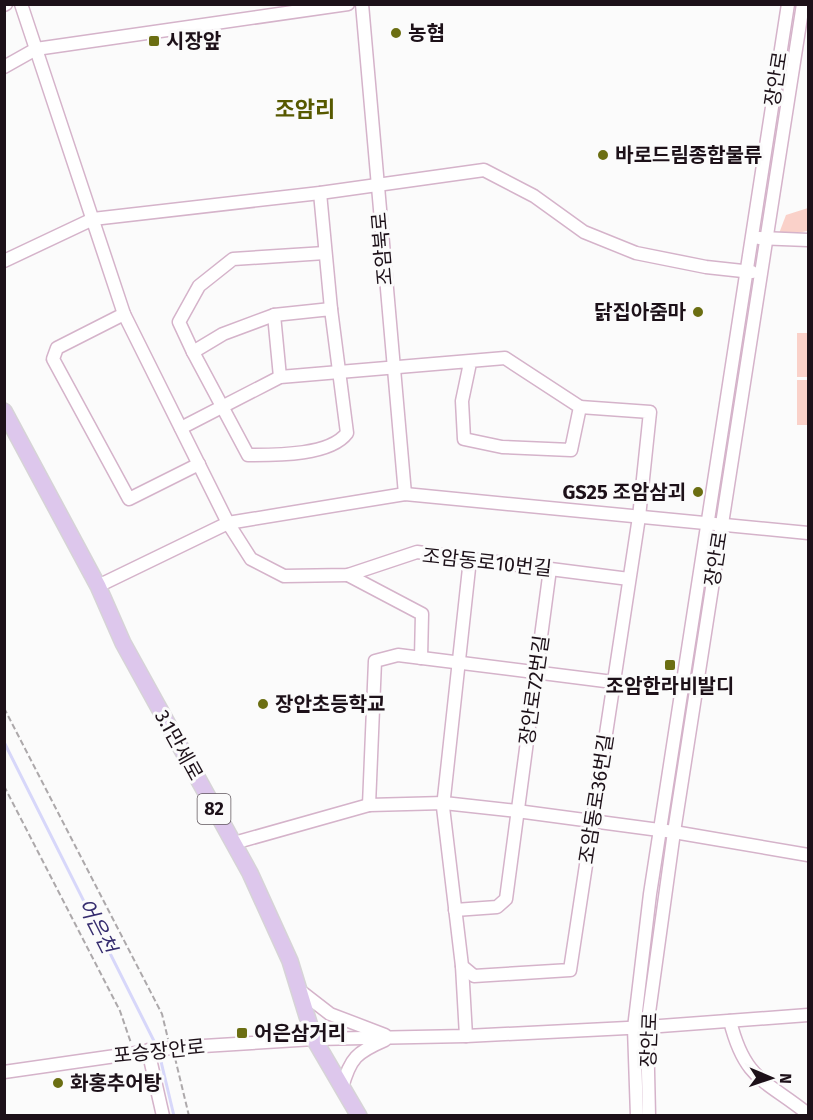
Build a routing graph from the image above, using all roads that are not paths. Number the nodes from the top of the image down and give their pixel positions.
1 (21, 4) edge
2 (348, 4) edge
3 (362, 4) edge
4 (788, 4) edge
5 (803, 4) edge
6 (36, 49) junction
7 (4, 67) edge
8 (376, 184) junction
9 (320, 194) junction
10 (93, 219) junction
11 (752, 237) junction
12 (765, 239) junction
13 (808, 240) edge
14 (325, 253) junction
15 (4, 261) edge
16 (746, 271) junction
17 (759, 272) junction
18 (331, 309) junction
19 (124, 314) junction
20 (274, 315) junction
21 (193, 352) junction
22 (470, 363) junction
23 (393, 368) junction
24 (338, 373) junction
25 (280, 377) junction
26 (580, 406) junction
27 (223, 407) junction
28 (4, 411) edge
29 (181, 428) junction
30 (199, 464) junction
31 (405, 494) junction
32 (639, 517) junction
33 (228, 522) junction
34 (706, 523) junction
35 (721, 525) junction
36 (808, 533) edge
37 (470, 559) junction
38 (550, 569) junction
39 (348, 575) junction
40 (629, 579) junction
41 (98, 586) junction
42 (421, 658) junction
43 (457, 662) junction
44 (536, 672) junction
45 (613, 682) junction
46 (444, 803) junction
47 (369, 805) junction
48 (518, 811) junction
49 (592, 822) junction
50 (659, 830) junction
51 (674, 832) junction
52 (234, 843) junction
53 (808, 855) edge
54 (455, 910) junction
55 (462, 966) junction
56 (299, 990) junction
57 (808, 1015) edge
58 (730, 1021) junction
59 (647, 1027) junction
60 (634, 1028) junction
61 (466, 1036) junction
62 (391, 1037) junction
63 (314, 1039) junction
64 (157, 1049) junction
65 (4, 1072) edge
66 (342, 1088) junction
67 (808, 1114) edge
68 (163, 1116) edge
69 (358, 1116) edge
70 (637, 1116) edge
71 (649, 1116) edge

1 - 6 street, 조암동로10번길
2 - 6 street
3 - 8 street, 조암북로
4 - 11 street, 장안로
5 - 12 street, 장안로
6 - 7 street
6 - 10 street, 조암동로10번길
8 - 9 street
8 - 16 street
8 - 23 street, 조암북로
9 - 10 street
9 - 14 street
10 - 15 street
10 - 19 street, 조암동로10번길
11 - 12 street
11 - 16 street, 장안로
12 - 13 street
12 - 17 street, 장안로
14 - 18 street
14 - 21 street
16 - 17 street
16 - 34 street, 장안로
17 - 35 street, 장안로
18 - 20 street
18 - 24 street
19 - 29 street, 조암동로10번길
19 - 30 street
20 - 21 street
20 - 25 street
21 - 27 street
22 - 23 street
22 - 26 street
22 - 26 street
23 - 24 street
23 - 31 street, 조암북로
24 - 25 street
24 - 27 street
25 - 27 street
26 - 32 street, 조암동로36번길
27 - 29 street
28 - 41 main road, 3.1만세로 / 82
29 - 30 street, 조암동로10번길
30 - 33 street, 조암동로10번길
31 - 32 street
31 - 33 street
32 - 34 street
32 - 40 street, 조암동로36번길
33 - 39 street, 조암동로10번길
33 - 41 street
34 - 35 street
34 - 50 street, 장안로
35 - 36 street
35 - 51 street, 장안로
37 - 38 street, 조암동로10번길
37 - 39 street, 조암동로10번길
37 - 43 street
38 - 40 street, 조암동로10번길
38 - 44 street, 장안로72번길
39 - 42 street, 조암동로10번길
40 - 45 street, 조암동로36번길
41 - 52 main road, 3.1만세로 / 82
42 - 43 street
42 - 47 street
43 - 44 street
43 - 46 street
44 - 45 street
44 - 48 street, 장안로72번길
45 - 49 street, 조암동로36번길
46 - 47 street
46 - 48 street
46 - 54 street
47 - 52 street
48 - 49 street
48 - 54 street, 장안로72번길
49 - 50 street
49 - 55 street, 조암동로36번길
50 - 51 street
50 - 60 street, 장안로
51 - 53 street
51 - 59 street, 장안로
52 - 56 main road, 3.1만세로 / 82
54 - 55 street
55 - 61 street
56 - 62 street
56 - 63 main road, 3.1만세로 / 82
57 - 58 street, 포승장안로
58 - 59 street, 포승장안로
58 - 67 street
59 - 60 street, 포승장안로
59 - 71 street, 장안로
60 - 61 street, 포승장안로
60 - 70 street, 장안로
61 - 62 street, 포승장안로
62 - 63 street, 포승장안로
62 - 66 street
63 - 64 street, 포승장안로
63 - 66 main road, 3.1만세로 / 82
64 - 65 street, 포승장안로
64 - 68 street
66 - 69 main road, 3.1만세로 / 82

